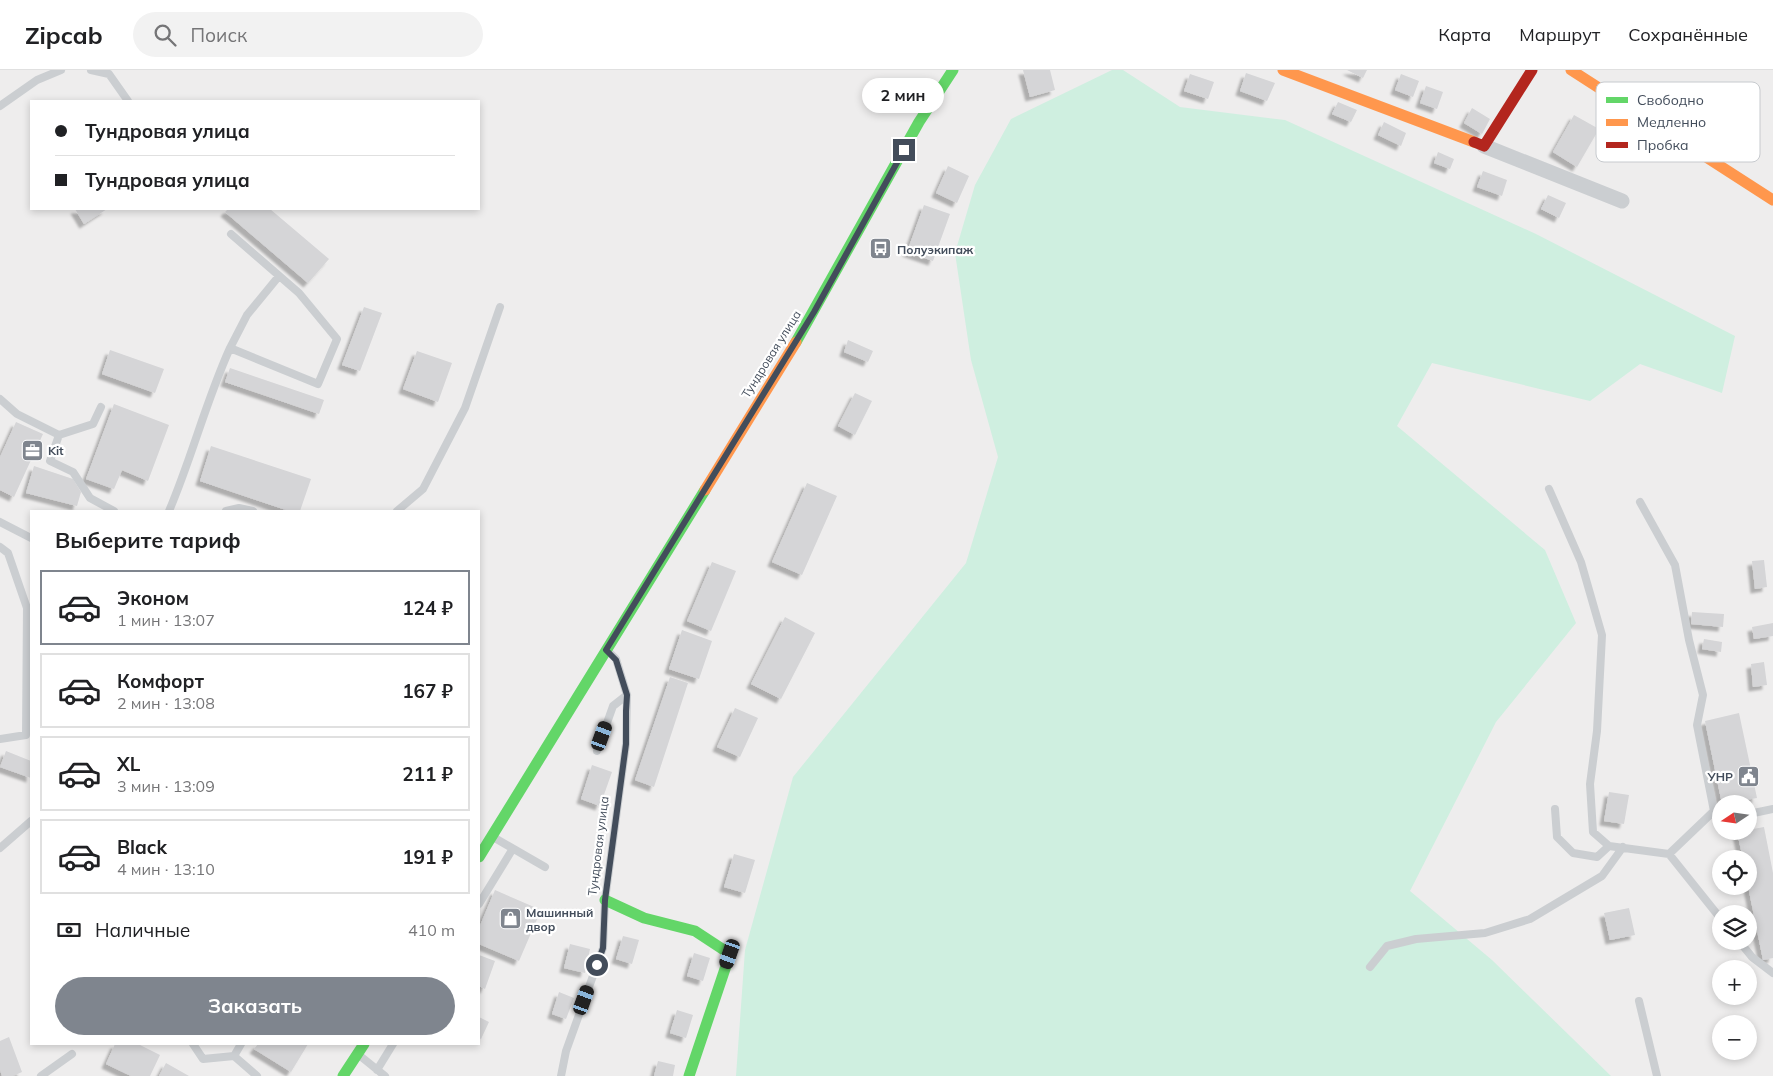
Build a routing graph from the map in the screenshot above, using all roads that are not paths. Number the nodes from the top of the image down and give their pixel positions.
1 (61, 70) edge
2 (91, 70) edge
3 (953, 70) edge
4 (1283, 70) edge
5 (1532, 70) edge
6 (1571, 70) edge
7 (1596, 86) edge
8 (127, 100) edge
9 (0, 106) edge
10 (1484, 146) junction
11 (1714, 162) edge
12 (1773, 200) edge
13 (1622, 201) dead end
14 (231, 234) dead end
15 (279, 276) junction
16 (500, 306) dead end
17 (230, 348) junction
18 (0, 399) edge
19 (101, 407) dead end
20 (59, 435) junction
21 (1549, 490) dead end
22 (1640, 502) dead end
23 (112, 510) edge
24 (169, 510) edge
25 (230, 510) edge
26 (248, 510) edge
27 (398, 510) edge
28 (0, 522) edge
29 (30, 537) edge
30 (0, 547) edge
31 (606, 650) junction
32 (627, 695) junction
33 (29, 736) edge
34 (0, 739) edge
35 (597, 751) dead end
36 (1712, 801) edge
37 (1555, 809) dead end
38 (1773, 809) edge
39 (1758, 812) edge
40 (1712, 813) edge
41 (30, 822) edge
42 (492, 836) junction
43 (1609, 846) junction
44 (1623, 847) junction
45 (0, 848) edge
46 (512, 850) junction
47 (1669, 854) junction
48 (480, 855) edge
49 (545, 867) dead end
50 (605, 900) junction
51 (480, 902) edge
52 (1712, 908) edge
53 (1746, 950) edge
54 (1370, 967) dead end
55 (1773, 973) edge
56 (1639, 1001) dead end
57 (194, 1045) edge
58 (240, 1045) edge
59 (392, 1045) edge
60 (360, 1049) edge
61 (72, 1054) dead end
62 (234, 1056) junction
63 (377, 1070) junction
64 (40, 1076) edge
65 (257, 1076) edge
66 (343, 1076) edge
67 (385, 1076) edge
68 (561, 1076) edge
69 (689, 1076) edge
70 (1657, 1076) edge

1 - 9 lane
2 - 8 lane
3 - 31 main road, Тундровая улица
4 - 10 main road
5 - 10 main road
6 - 7 main road
10 - 13 street
11 - 12 main road
14 - 15 lane
15 - 17 lane
15 - 17 lane
16 - 27 lane
17 - 24 lane
18 - 20 lane
19 - 20 lane
20 - 23 lane
21 - 43 lane
22 - 36 lane
25 - 26 lane
28 - 29 lane
30 - 33 lane
31 - 32 lane, Тундровая улица
31 - 42 main road, Тундровая улица
32 - 35 lane
32 - 50 lane, Тундровая улица
33 - 34 lane
37 - 43 lane
38 - 39 lane
40 - 47 lane
41 - 45 lane
42 - 46 lane
42 - 48 main road, Тундровая улица
43 - 44 lane
44 - 47 lane
44 - 54 lane
46 - 49 lane
46 - 51 lane
47 - 52 lane
50 - 68 lane, Тундровая улица
50 - 69 main road
53 - 55 lane
56 - 70 lane
57 - 62 lane
58 - 62 lane
59 - 63 lane
60 - 63 lane
60 - 66 main road
61 - 64 lane
62 - 65 lane
63 - 67 lane

